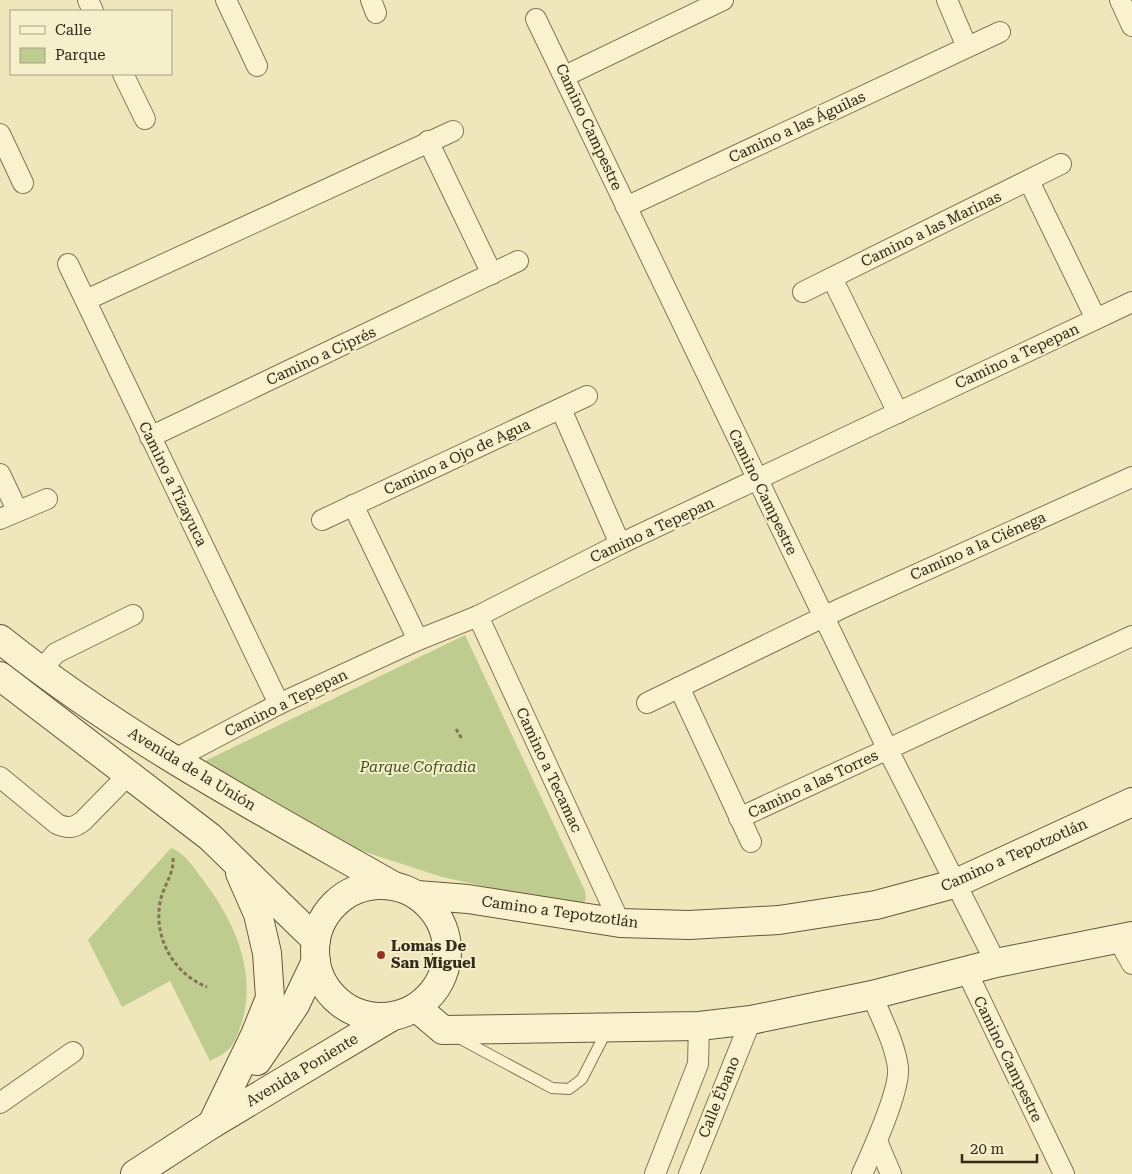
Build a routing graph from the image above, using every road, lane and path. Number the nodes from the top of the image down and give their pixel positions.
1 (226, 0) edge
2 (722, 0) edge
3 (947, 0) edge
4 (1120, 0) edge
5 (536, 19) dead end
6 (1132, 26) edge
7 (1000, 32) dead end
8 (967, 47) junction
9 (257, 66) dead end
10 (123, 75) edge
11 (565, 76) junction
12 (145, 119) dead end
13 (453, 131) dead end
14 (0, 134) edge
15 (428, 141) junction
16 (1062, 164) dead end
17 (1029, 181) junction
18 (23, 183) dead end
19 (626, 207) junction
20 (518, 261) dead end
21 (68, 264) dead end
22 (492, 274) junction
23 (832, 278) junction
24 (804, 292) dead end
25 (86, 300) junction
26 (1132, 302) edge
27 (1096, 319) junction
28 (587, 396) dead end
29 (561, 409) junction
30 (898, 413) junction
31 (150, 437) junction
32 (0, 474) edge
33 (1132, 477) edge
34 (757, 480) junction
35 (47, 499) dead end
36 (353, 505) junction
37 (8, 514) edge
38 (322, 520) dead end
39 (620, 544) junction
40 (133, 615) dead end
41 (478, 616) junction
42 (825, 618) junction
43 (1132, 636) edge
44 (0, 640) edge
45 (418, 640) junction
46 (40, 671) junction
47 (2, 681) edge
48 (679, 686) junction
49 (279, 704) junction
50 (647, 704) dead end
51 (456, 729) dead end
52 (462, 738) dead end
53 (888, 750) junction
54 (172, 760) junction
55 (129, 774) junction
56 (0, 777) edge
57 (1132, 802) edge
58 (739, 818) junction
59 (751, 842) dead end
60 (172, 858) dead end
61 (234, 860) junction
62 (954, 884) junction
63 (405, 890) junction
64 (620, 923) junction
65 (1125, 938) edge
66 (316, 950) junction
67 (996, 963) junction
68 (1132, 964) edge
69 (966, 970) junction
70 (207, 987) dead end
71 (872, 995) junction
72 (417, 1008) junction
73 (391, 1017) junction
74 (751, 1020) junction
75 (608, 1026) junction
76 (699, 1026) junction
77 (443, 1030) junction
78 (73, 1052) dead end
79 (0, 1103) edge
80 (212, 1124) junction
81 (877, 1141) junction
82 (135, 1174) edge
83 (655, 1174) edge
84 (689, 1174) edge
85 (862, 1174) edge
86 (891, 1174) edge
87 (1064, 1174) edge

1 - 9 street
2 - 11 street
3 - 8 street
4 - 6 street
5 - 11 street, Camino Campestre
7 - 8 street, Camino a las Águilas
8 - 19 street, Camino a las Águilas
10 - 12 street
11 - 19 street, Camino Campestre
13 - 15 street
14 - 18 street
15 - 22 street
15 - 25 street
16 - 17 street, Camino a las Marinas
17 - 23 street, Camino a las Marinas
17 - 27 street
19 - 34 street, Camino Campestre
20 - 22 street, Camino a Ciprés
21 - 25 street, Camino a Tizayuca
22 - 31 street, Camino a Ciprés
23 - 24 street, Camino a las Marinas
23 - 30 street
25 - 31 street, Camino a Tizayuca
26 - 27 street, Camino a Tepepan
27 - 30 street, Camino a Tepepan
28 - 29 street, Camino a Ojo de Agua
29 - 36 street, Camino a Ojo de Agua
29 - 39 street
30 - 34 street, Camino a Tepepan
31 - 49 street, Camino a Tizayuca
32 - 37 street
33 - 42 street, Camino a la Ciénega
34 - 39 street, Camino a Tepepan
34 - 42 street, Camino Campestre
35 - 37 street
36 - 38 street, Camino a Ojo de Agua
36 - 45 street
39 - 41 street, Camino a Tepepan
40 - 46 street
41 - 45 street, Camino a Tepepan
41 - 64 street, Camino a Tecamac
42 - 48 street
42 - 53 street, Camino Campestre
43 - 53 street
44 - 46 main road, Avenida de la Unión
45 - 49 street, Camino a Tepepan
46 - 54 main road, Avenida de la Unión
47 - 55 main road
48 - 50 street
48 - 58 street, Camino a las Torres
49 - 54 street, Camino a Tepepan
51 - 52 path
53 - 58 street, Camino a las Torres
53 - 62 street, Camino Campestre
54 - 63 main road, Avenida de la Unión
55 - 56 street
55 - 61 main road
57 - 62 main road, Camino a Tepotzotlán
58 - 59 street, Camino a las Torres
60 - 70 path
61 - 66 main road
61 - 80 main road
62 - 64 main road, Camino a Tepotzotlán
62 - 67 street, Camino Campestre
63 - 64 main road, Camino a Tepotzotlán
63 - 66 main road
63 - 72 main road
65 - 67 main road
65 - 68 street
66 - 73 main road
66 - 80 main road, Avenida Poniente
67 - 69 main road
69 - 71 main road
69 - 87 street, Camino Campestre
71 - 74 main road
71 - 81 street
72 - 73 main road
72 - 77 main road
73 - 80 main road, Avenida Poniente
74 - 76 main road
74 - 84 street, Calle Ébano
75 - 76 main road
75 - 77 main road
75 - 77 lane
76 - 83 street, Calle Ébano
78 - 79 street
80 - 82 main road, Avenida Poniente
81 - 85 street
81 - 86 street

